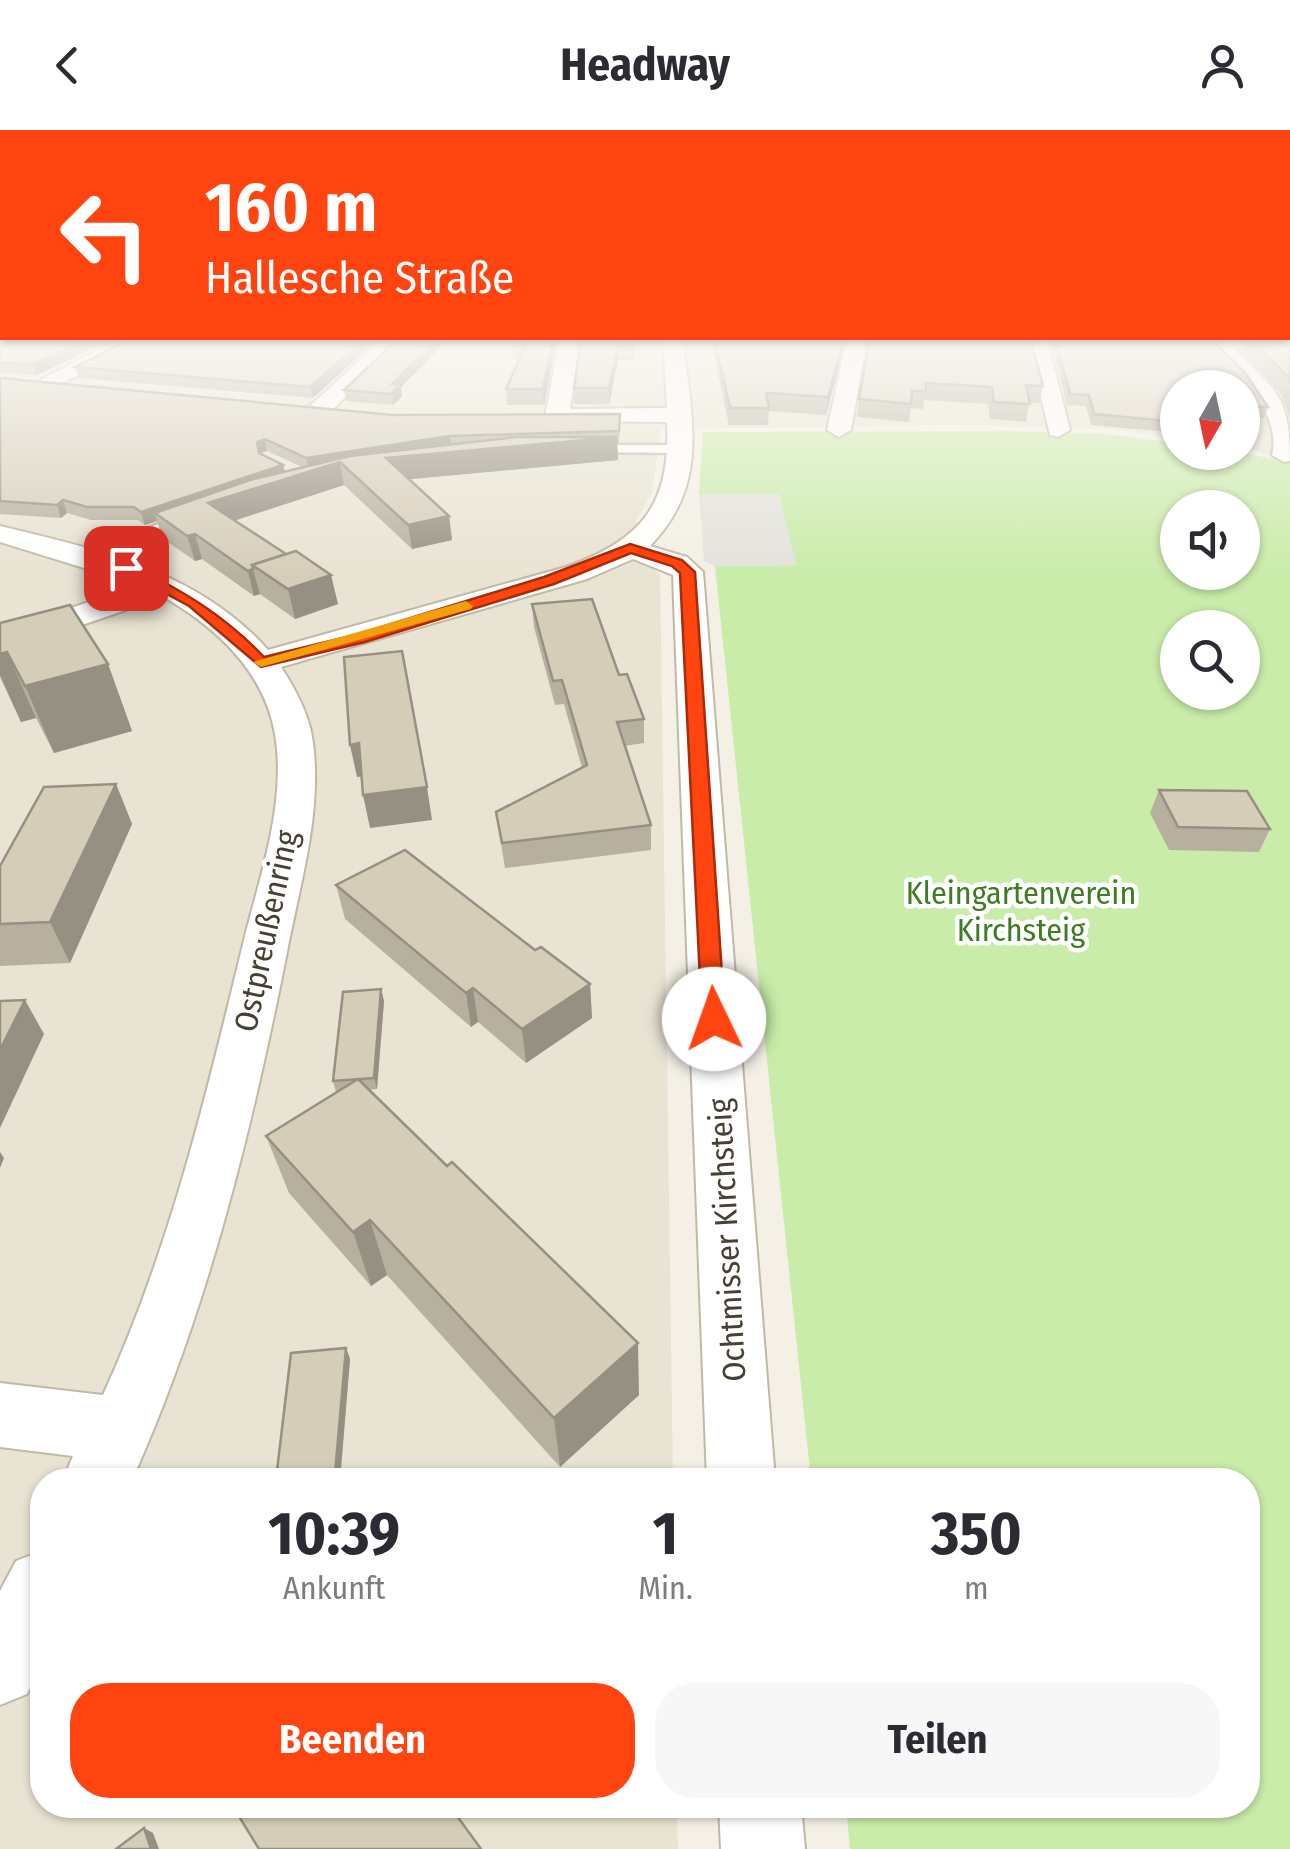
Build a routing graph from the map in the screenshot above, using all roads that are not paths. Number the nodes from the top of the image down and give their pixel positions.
1 (679, 416) edge
2 (842, 416) edge
3 (1055, 416) edge
4 (1276, 416) edge
5 (839, 430) dead end
6 (1058, 430) dead end
7 (1288, 443) edge
8 (681, 449) junction
9 (564, 450) edge
10 (202, 507) edge
11 (0, 534) edge
12 (630, 548) junction
13 (96, 558) junction
14 (166, 586) junction
15 (0, 643) edge
16 (261, 662) junction
17 (0, 1415) edge
18 (109, 1455) edge
19 (740, 1468) edge
20 (30, 1610) edge
21 (0, 1666) edge
22 (761, 1818) edge
23 (763, 1849) edge

1 - 8 street
2 - 5 street
3 - 6 street
4 - 7 street
8 - 9 lane
8 - 12 street
10 - 13 lane
11 - 13 street, Ostpreußenring
12 - 16 street
12 - 19 street, Ochtmisser Kirchsteig
13 - 14 street, Ostpreußenring
14 - 15 street
14 - 16 street, Ostpreußenring
16 - 18 street, Ostpreußenring
17 - 18 street
20 - 21 street
22 - 23 street

